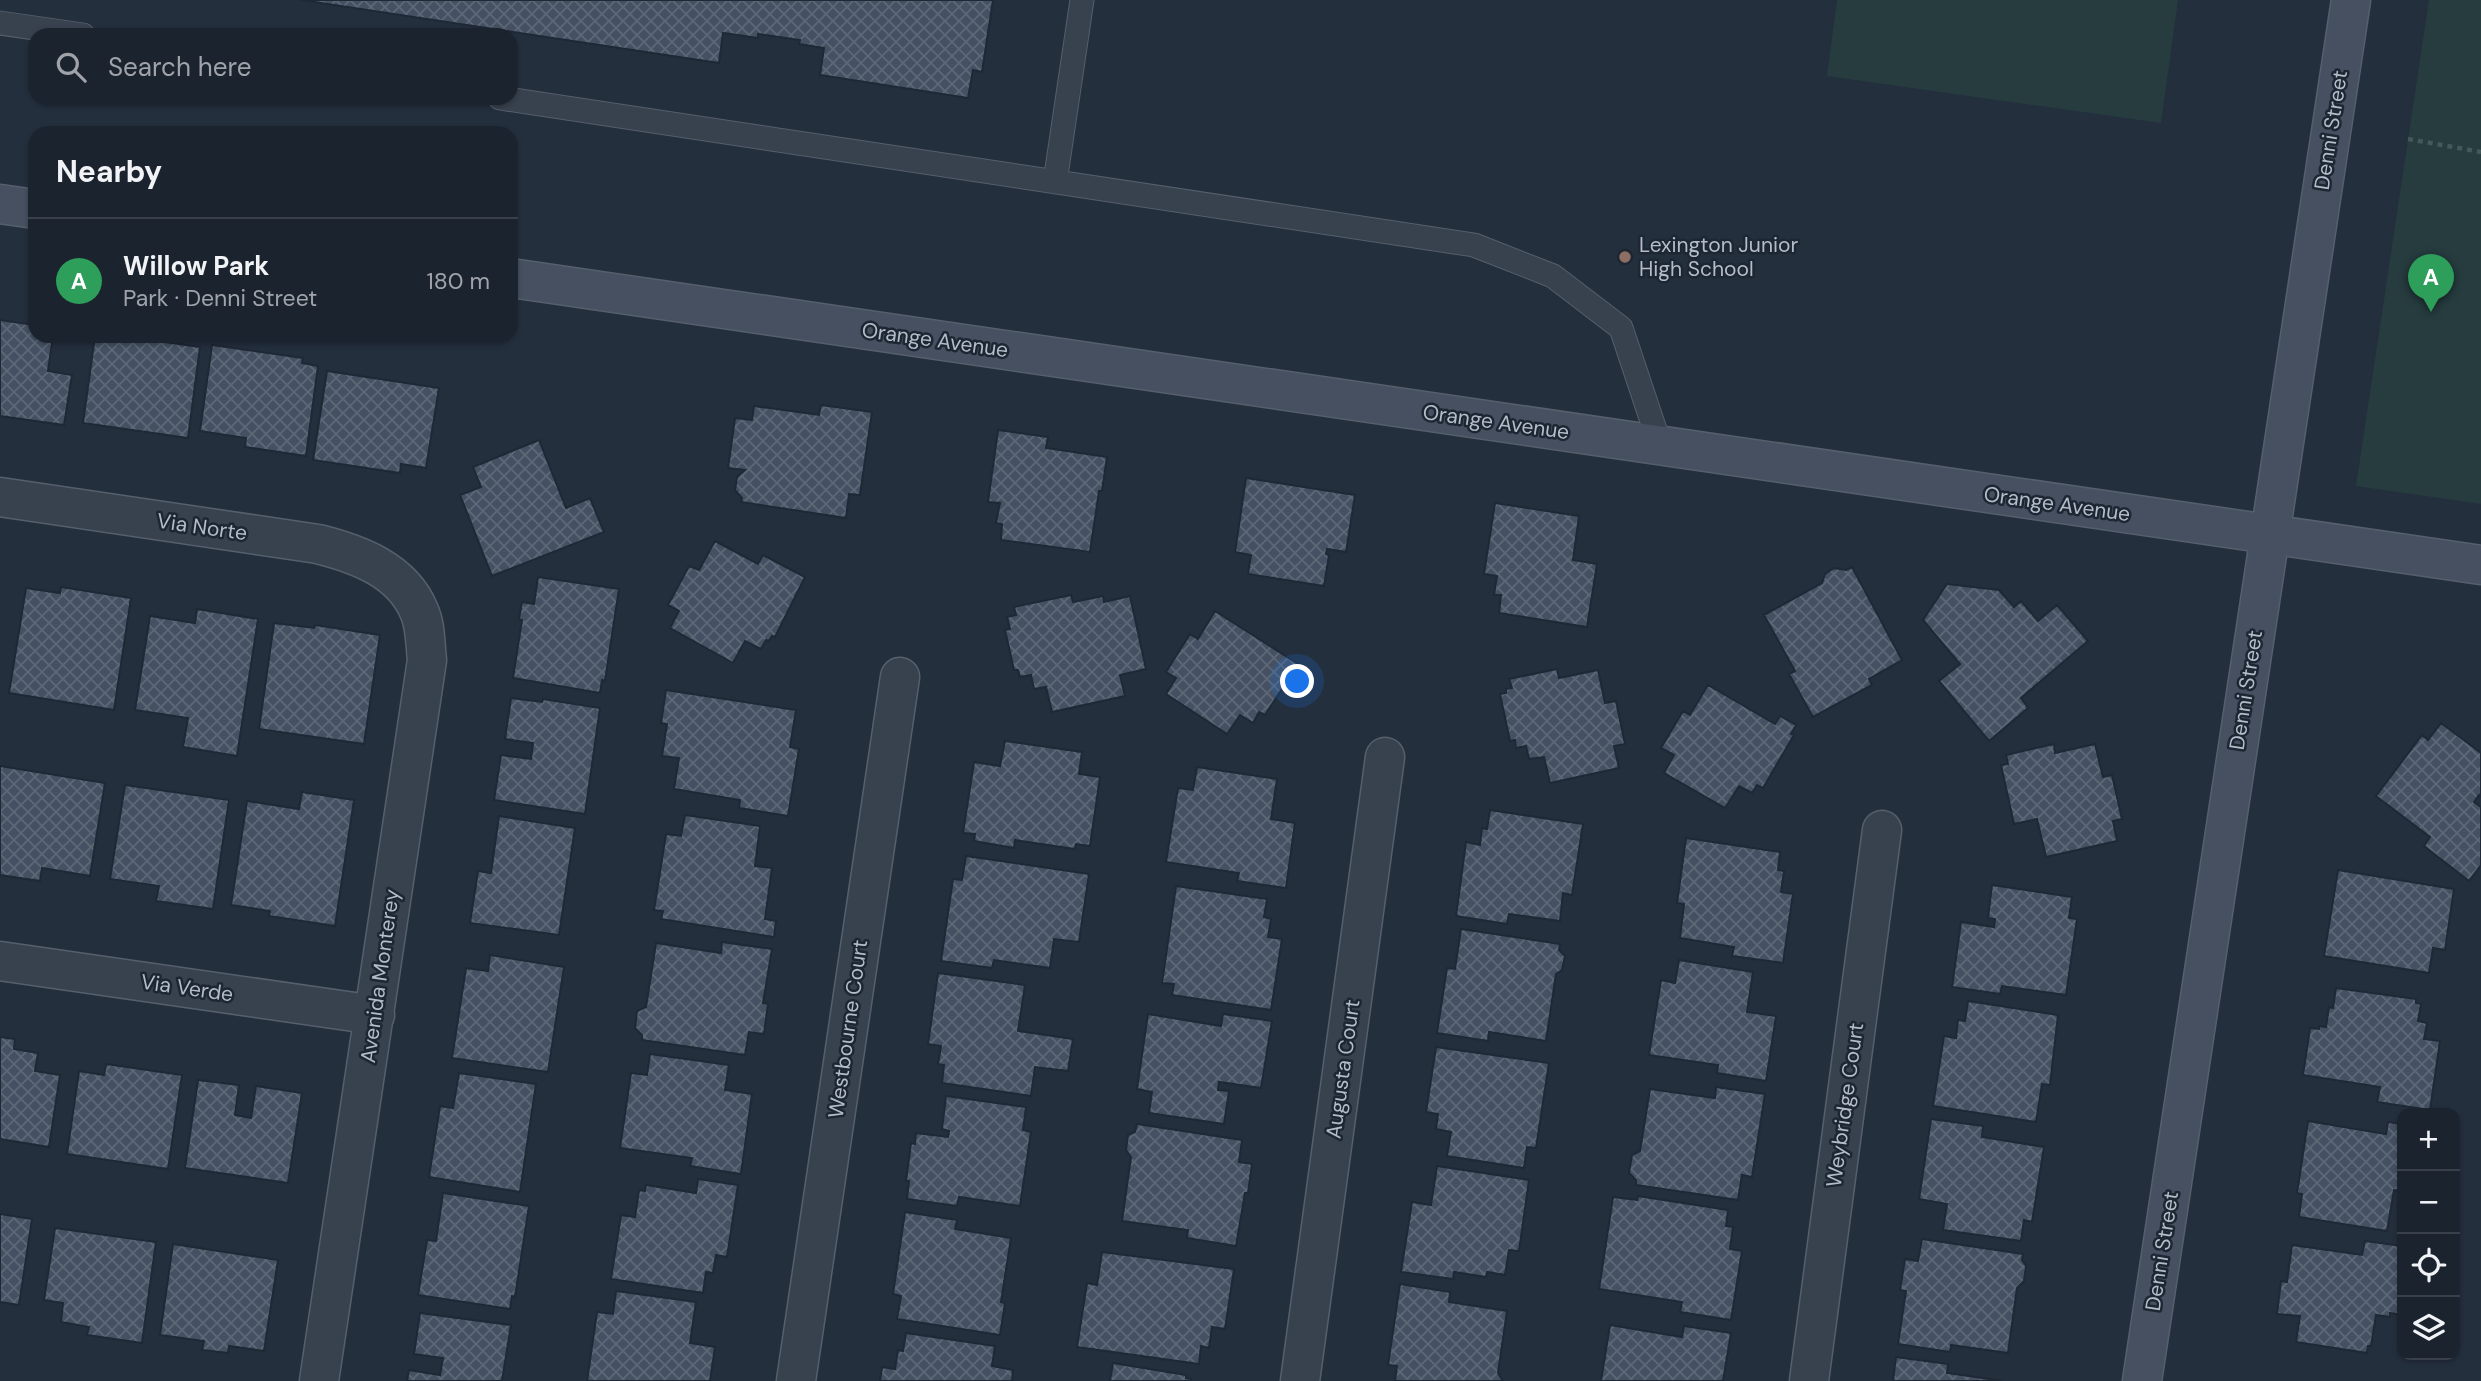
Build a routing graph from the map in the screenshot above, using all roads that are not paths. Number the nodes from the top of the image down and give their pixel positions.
1 (1082, 0) edge
2 (2351, 0) edge
3 (0, 23) edge
4 (35, 28) edge
5 (518, 101) edge
6 (1055, 182) junction
7 (0, 204) edge
8 (28, 208) edge
9 (518, 279) edge
10 (1660, 446) junction
11 (0, 497) edge
12 (2269, 535) junction
13 (2481, 565) edge
14 (397, 579) joint
15 (900, 677) dead end
16 (1385, 757) dead end
17 (1882, 830) dead end
18 (0, 961) edge
19 (375, 1015) junction
20 (319, 1381) edge
21 (796, 1381) edge
22 (1300, 1381) edge
23 (1809, 1381) edge
24 (2142, 1381) edge

1 - 6 lane
2 - 12 main road, Denni Street
3 - 4 lane
5 - 6 lane
6 - 10 lane
7 - 8 main road
9 - 10 main road, Orange Avenue
10 - 12 main road, Orange Avenue
11 - 14 street, Via Norte
12 - 13 main road, Orange Avenue
12 - 24 main road, Denni Street
14 - 19 street, Avenida Monterey
15 - 21 street, Westbourne Court
16 - 22 street, Augusta Court
17 - 23 street, Weybridge Court
18 - 19 street, Via Verde
19 - 20 street, Avenida Monterey

